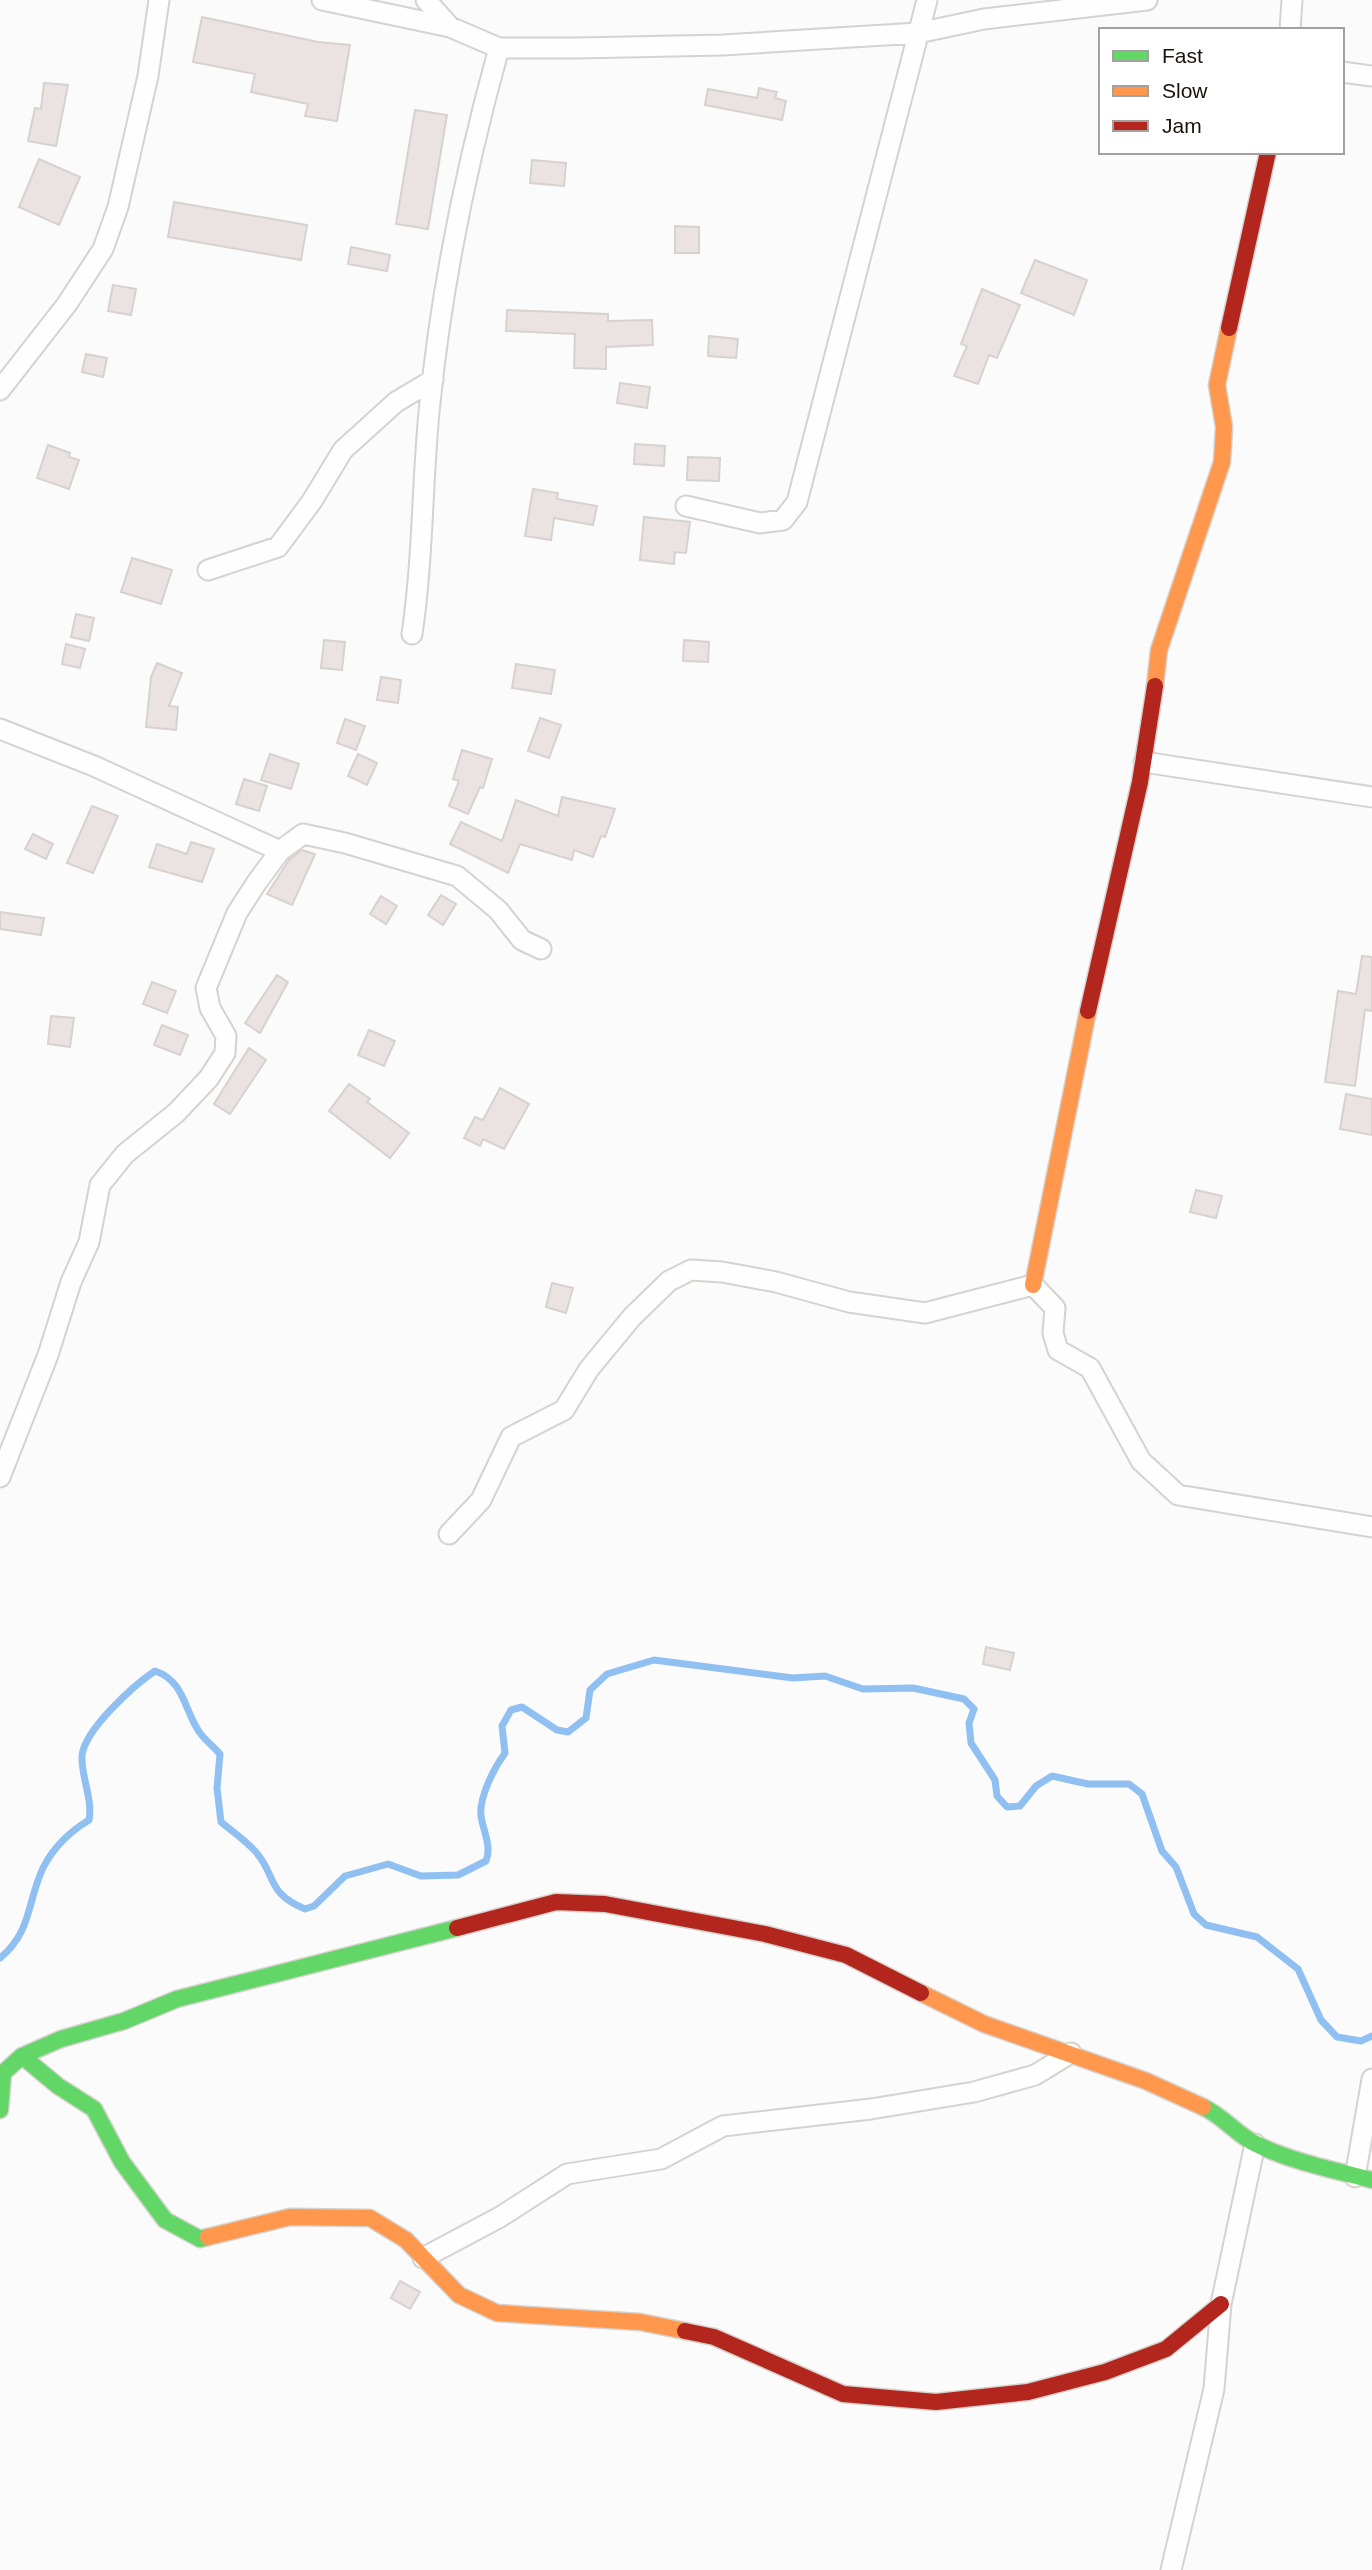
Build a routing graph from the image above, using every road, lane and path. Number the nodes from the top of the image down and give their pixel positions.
1 (159, 0) edge
2 (322, 0) edge
3 (426, 0) edge
4 (927, 0) edge
5 (1147, 0) edge
6 (1292, 0) edge
7 (450, 27) junction
8 (1290, 28) edge
9 (918, 33) junction
10 (499, 48) junction
11 (1344, 72) edge
12 (1372, 76) edge
13 (1268, 154) edge
14 (433, 380) junction
15 (0, 390) edge
16 (685, 506) dead end
17 (208, 570) dead end
18 (412, 634) dead end
19 (0, 729) edge
20 (1144, 762) junction
21 (1372, 797) edge
22 (280, 851) junction
23 (541, 949) dead end
24 (1033, 1285) junction
25 (0, 1477) edge
26 (1372, 1527) edge
27 (449, 1534) dead end
28 (1071, 2053) junction
29 (22, 2056) junction
30 (2, 2072) edge
31 (1372, 2078) edge
32 (0, 2110) edge
33 (1255, 2144) junction
34 (1364, 2178) edge
35 (423, 2258) junction
36 (1221, 2304) junction
37 (1171, 2570) edge

1 - 15 street
2 - 7 street
3 - 7 street
4 - 9 street
5 - 9 street
6 - 8 street
7 - 10 street
9 - 10 street
9 - 16 street
10 - 14 street
11 - 12 street
13 - 20 street
14 - 17 street
14 - 18 street
19 - 22 street
20 - 21 street
20 - 24 street
22 - 23 street
22 - 25 street
24 - 26 street
24 - 27 street
28 - 29 street
28 - 33 street
28 - 35 street
29 - 30 street
29 - 35 street
30 - 32 street
31 - 34 street
33 - 34 street
33 - 36 street
35 - 36 street
36 - 37 street

